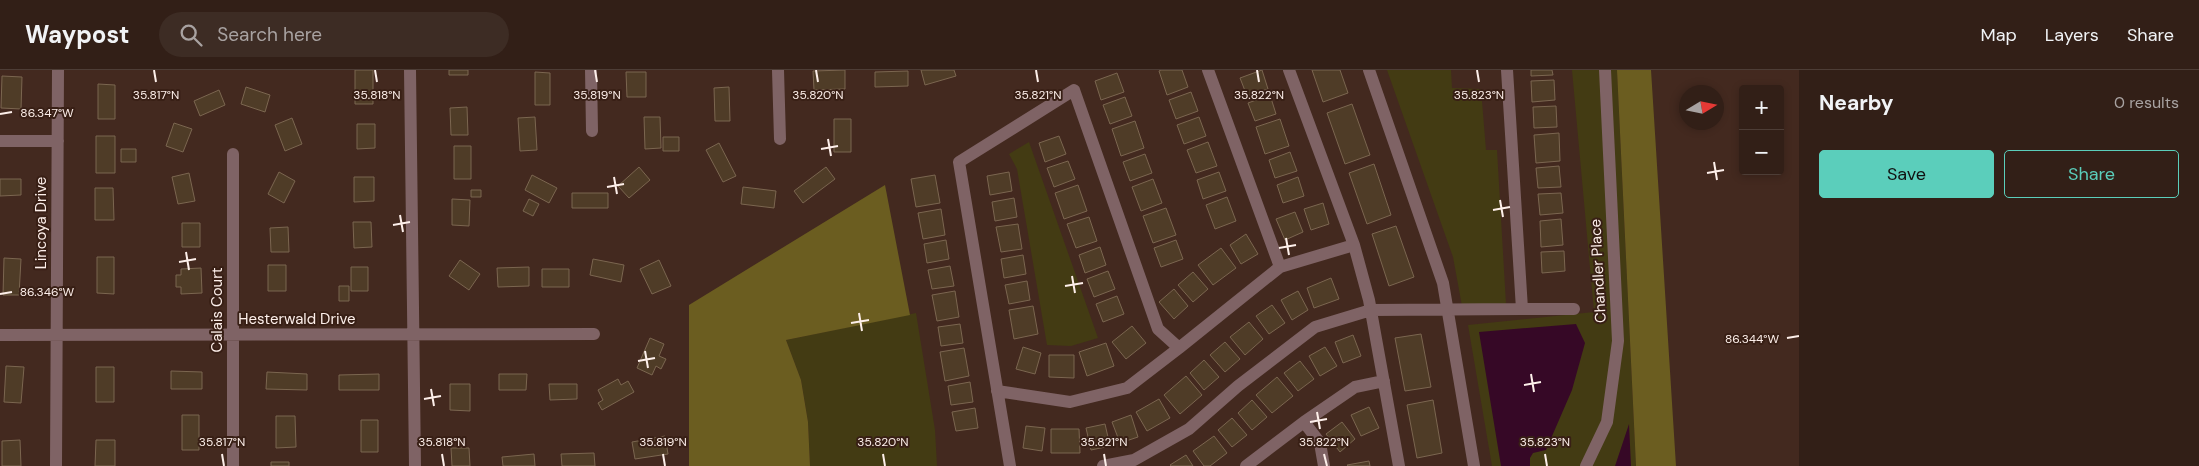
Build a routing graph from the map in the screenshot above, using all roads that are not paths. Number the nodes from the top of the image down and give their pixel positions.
1 (58, 70) edge
2 (410, 70) edge
3 (591, 70) edge
4 (778, 70) edge
5 (1208, 70) edge
6 (1289, 70) edge
7 (1369, 70) edge
8 (1507, 70) edge
9 (1605, 70) edge
10 (592, 131) dead end
11 (780, 139) dead end
12 (58, 141) junction
13 (0, 142) edge
14 (233, 154) dead end
15 (1354, 245) junction
16 (1280, 267) junction
17 (1522, 309) junction
18 (1574, 309) dead end
19 (1371, 310) junction
20 (1448, 310) junction
21 (0, 334) edge
22 (594, 334) dead end
23 (415, 335) junction
24 (56, 336) junction
25 (234, 336) junction
26 (1179, 348) junction
27 (1384, 381) junction
28 (997, 391) junction
29 (1304, 422) junction
30 (56, 466) edge
31 (233, 466) edge
32 (415, 466) edge
33 (1010, 466) edge
34 (1103, 466) edge
35 (1246, 466) edge
36 (1324, 466) edge
37 (1399, 466) edge
38 (1474, 466) edge
39 (1586, 466) edge

1 - 12 street, Lincoya Drive
2 - 23 street
3 - 10 street
4 - 11 street
5 - 16 street
6 - 15 street
7 - 20 street
8 - 17 street
9 - 39 street, Chandler Place
12 - 13 street
12 - 24 street, Lincoya Drive
14 - 25 street, Calais Court
15 - 16 street
15 - 19 street
16 - 26 street
17 - 18 street
17 - 20 street
19 - 20 street
19 - 27 street
19 - 34 street
20 - 38 street
21 - 24 street, Hesterwald Drive
22 - 23 street, Hesterwald Drive
23 - 25 street, Hesterwald Drive
23 - 32 street
24 - 25 street, Hesterwald Drive
24 - 30 street, Lincoya Drive
25 - 31 street, Calais Court
26 - 28 street
26 - 28 street
27 - 29 street
27 - 37 street
28 - 33 street
29 - 35 street
29 - 36 street

